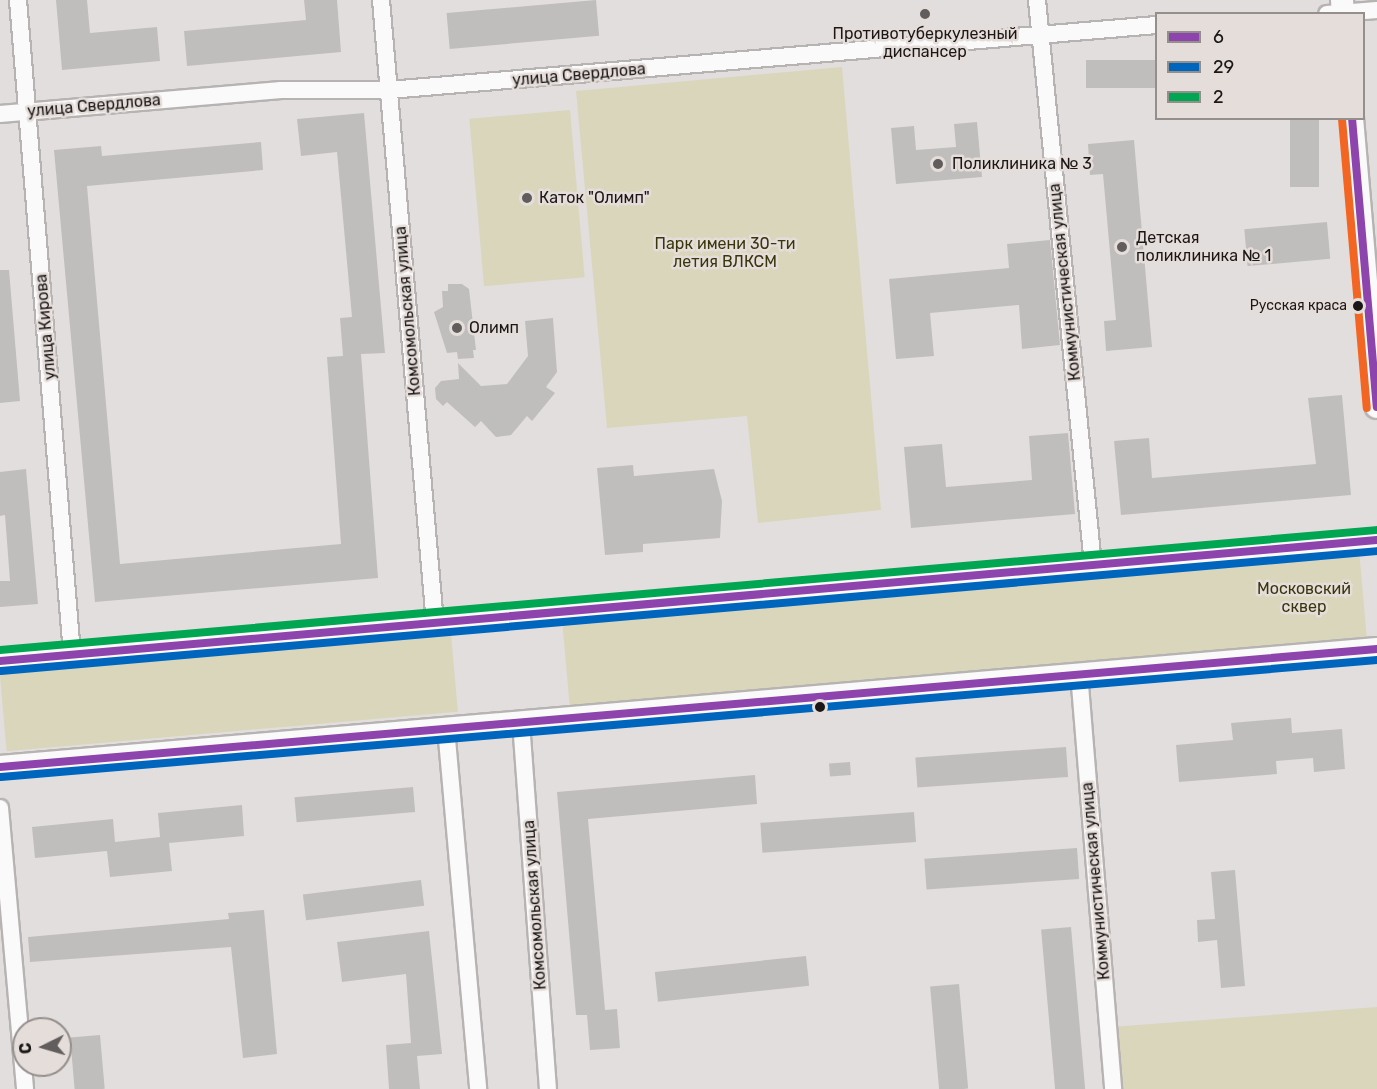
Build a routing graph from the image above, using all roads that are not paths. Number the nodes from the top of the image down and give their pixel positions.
1 (18, 0) edge
2 (381, 0) edge
3 (1037, 0) edge
4 (1339, 10) edge
5 (1377, 10) edge
6 (1155, 26) edge
7 (1041, 34) junction
8 (389, 90) junction
9 (27, 111) junction
10 (0, 114) edge
11 (1352, 120) edge
12 (1377, 407) edge
13 (1377, 540) edge
14 (1093, 565) junction
15 (435, 623) junction
16 (1377, 649) edge
17 (72, 654) junction
18 (0, 661) edge
19 (1079, 674) junction
20 (521, 722) junction
21 (446, 728) junction
22 (0, 767) edge
23 (0, 808) edge
24 (25, 1089) edge
25 (478, 1089) edge
26 (548, 1089) edge
27 (1113, 1089) edge

1 - 9 street, улица Кирова
2 - 8 street, Комсомольская улица
3 - 7 street, Коммунистическая улица
4 - 5 street
6 - 7 street, улица Свердлова
7 - 8 street, улица Свердлова
7 - 14 street, Коммунистическая улица
8 - 9 street, улица Свердлова
8 - 15 street, Комсомольская улица
9 - 10 street, улица Свердлова
9 - 17 street, улица Кирова
11 - 12 main road
13 - 14 main road
14 - 15 main road
15 - 17 main road
16 - 19 main road
17 - 18 main road
19 - 20 main road
19 - 27 street, Коммунистическая улица
20 - 21 main road
20 - 26 street, Комсомольская улица
21 - 22 main road
21 - 25 street
23 - 24 street

